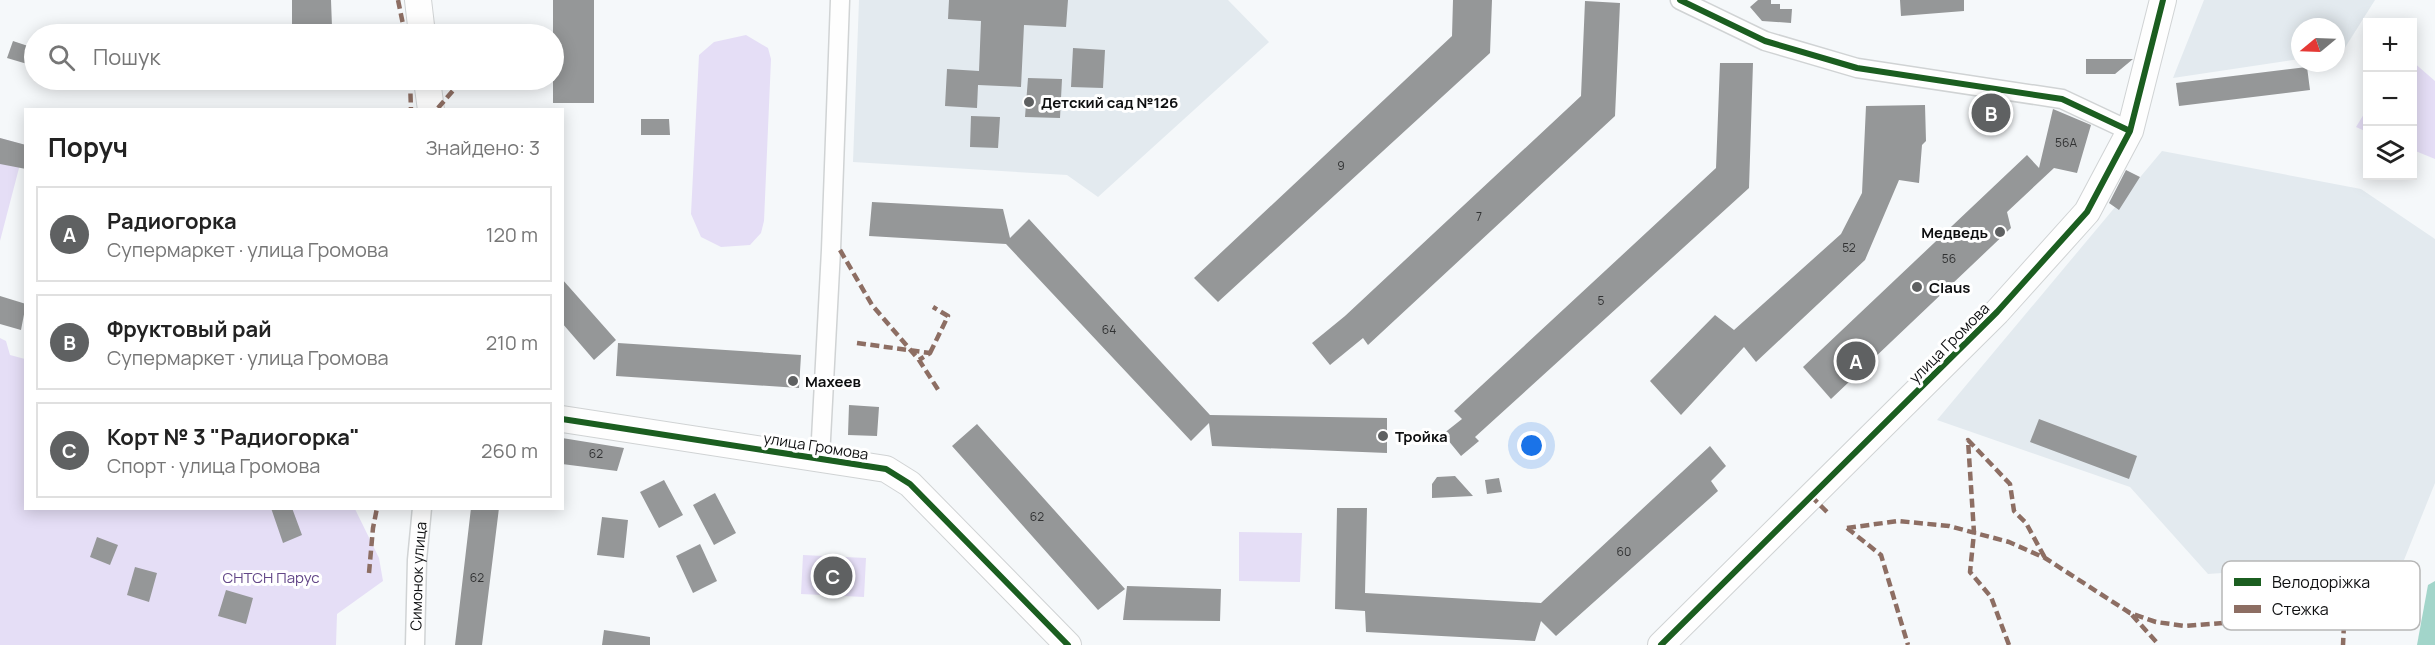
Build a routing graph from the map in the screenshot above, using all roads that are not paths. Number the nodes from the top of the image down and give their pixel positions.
1 (418, 0) edge
2 (840, 0) edge
3 (1680, 0) edge
4 (2163, 0) edge
5 (421, 24) edge
6 (429, 90) edge
7 (431, 108) edge
8 (2130, 131) junction
9 (564, 420) edge
10 (820, 458) junction
11 (423, 510) edge
12 (415, 645) edge
13 (1068, 645) edge
14 (1661, 645) edge

1 - 5 street
2 - 10 street
3 - 8 street
4 - 8 street, улица Громова
6 - 7 street
8 - 14 street, улица Громова
9 - 10 street, улица Громова
10 - 13 street, улица Громова
11 - 12 street, Симонок улица

